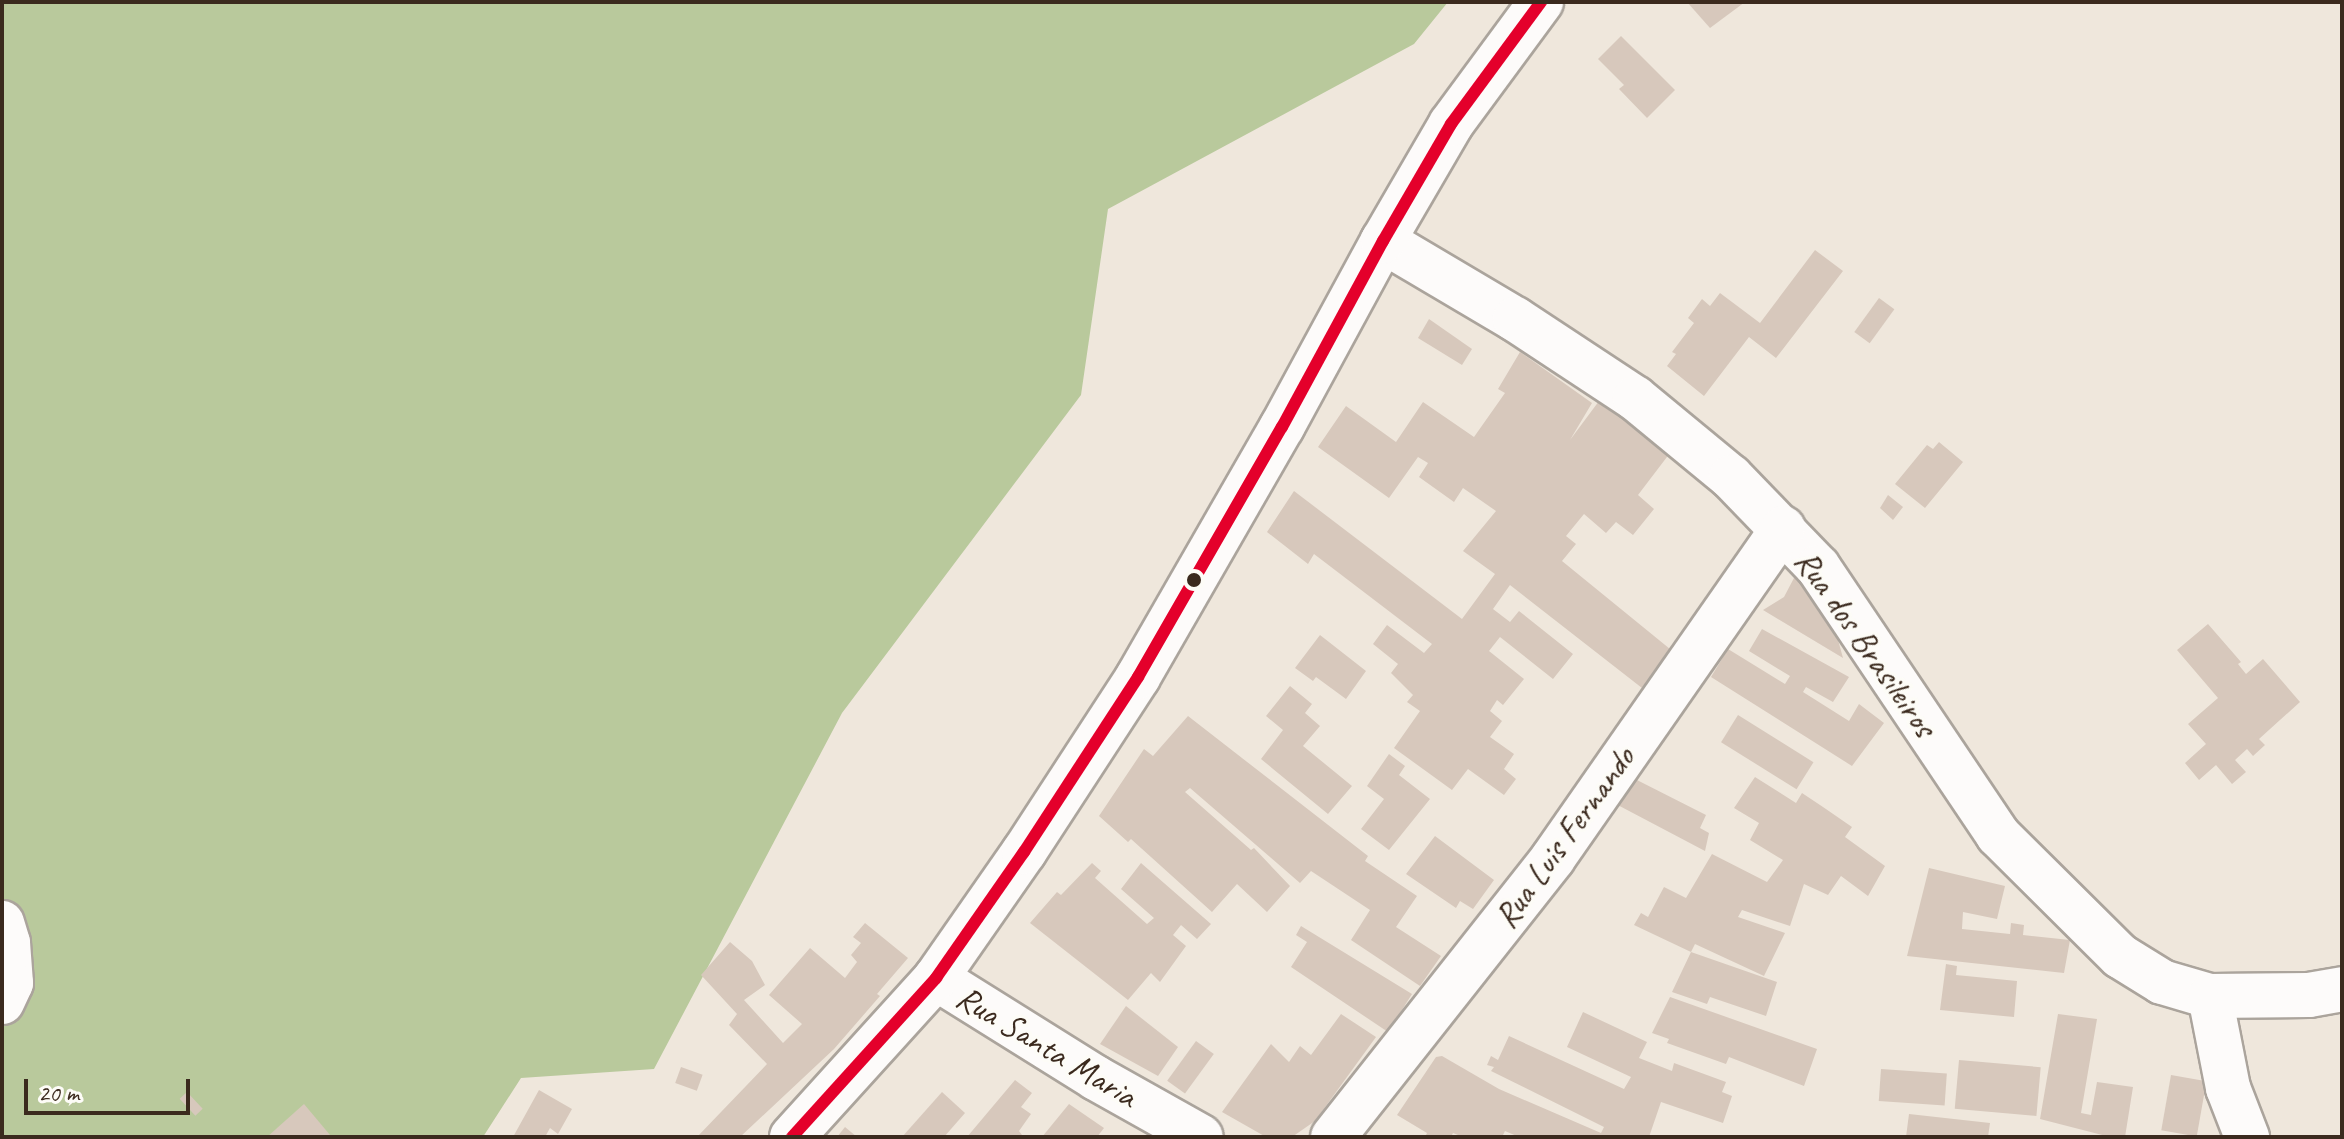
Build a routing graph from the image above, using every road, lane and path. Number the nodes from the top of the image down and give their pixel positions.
1 (1541, 2) edge
2 (1383, 241) junction
3 (1783, 528) junction
4 (2, 923) edge
5 (936, 978) junction
6 (2342, 989) edge
7 (2210, 996) junction
8 (2, 1002) edge
9 (792, 1137) edge
10 (1201, 1137) edge
11 (1333, 1137) edge
12 (2247, 1137) edge

1 - 2 street
2 - 3 street, Rua dos Brasileiros
2 - 5 street
3 - 7 street, Rua dos Brasileiros
3 - 11 street, Rua Luis Fernando
4 - 8 street
5 - 9 street
5 - 10 street, Rua Santa Maria
6 - 7 street, Rua dos Brasileiros
7 - 12 street

